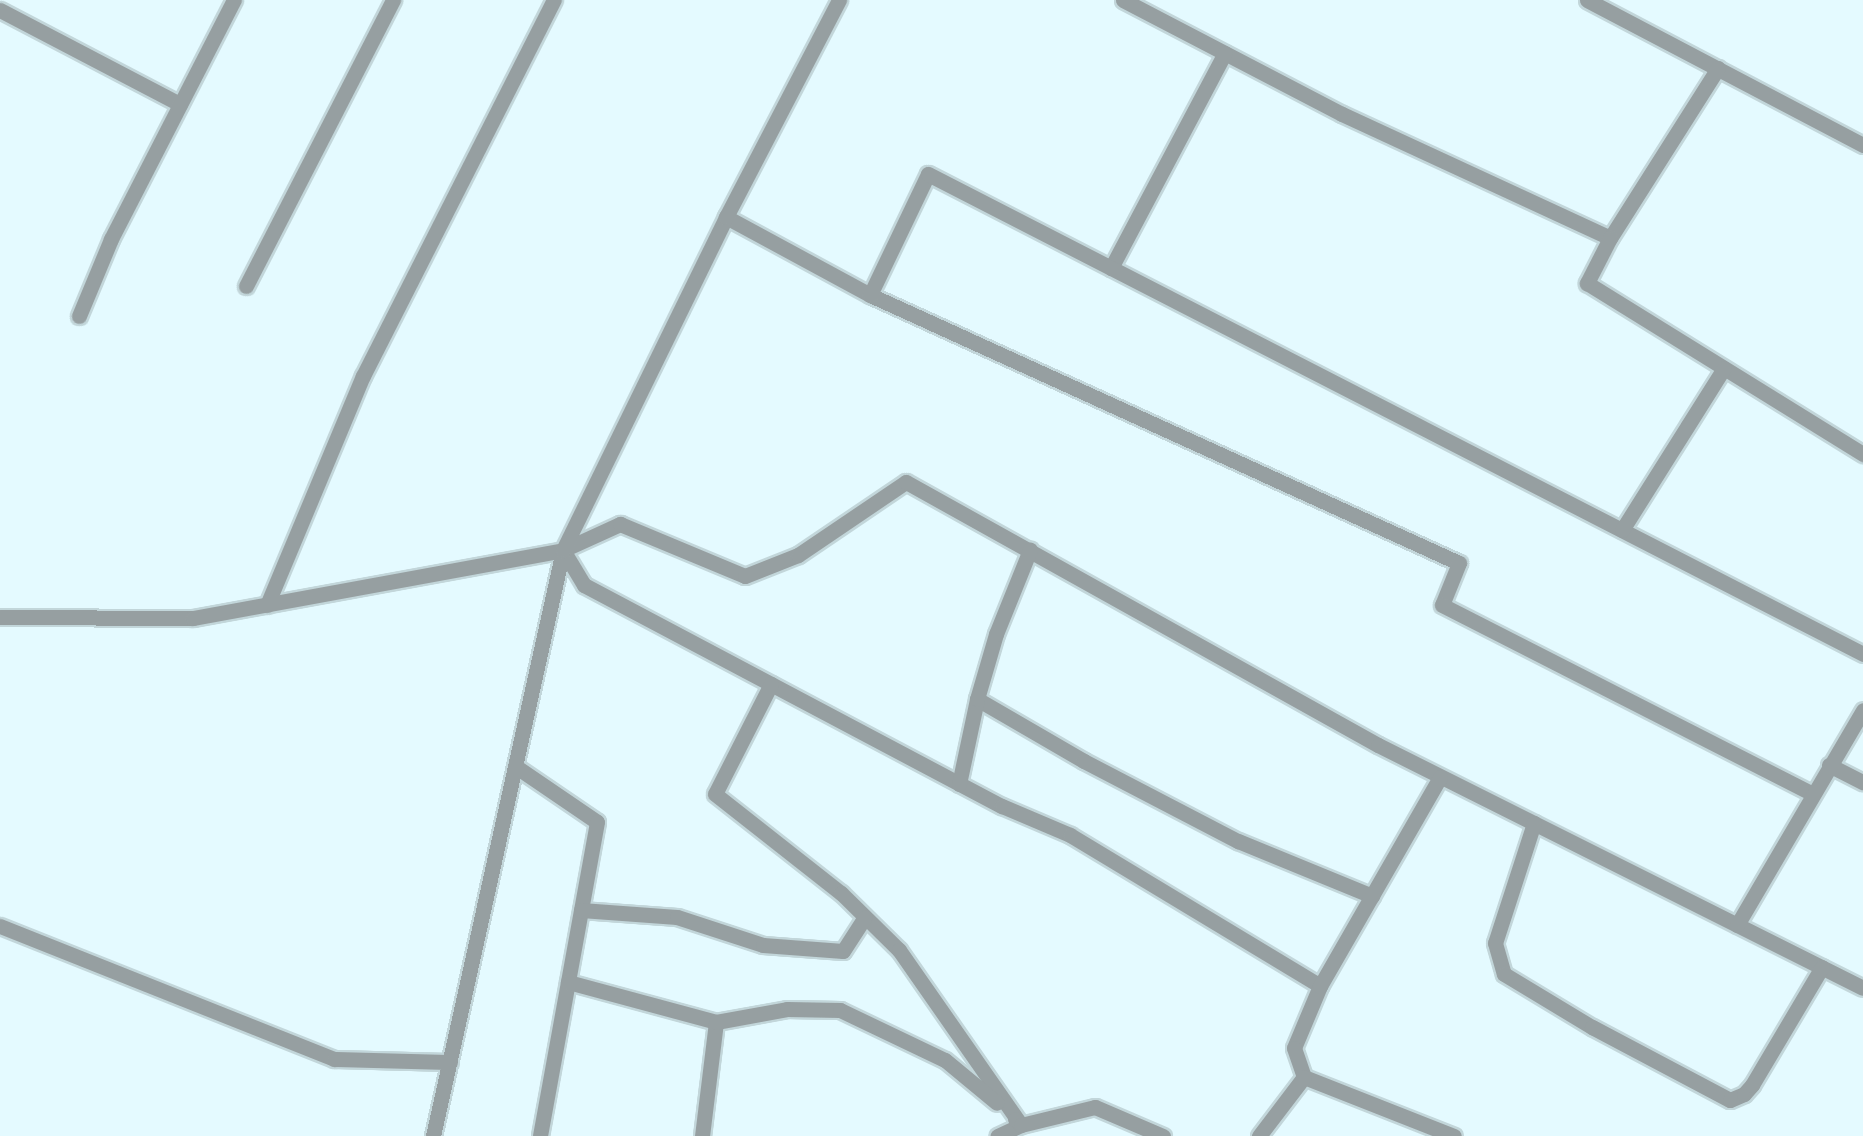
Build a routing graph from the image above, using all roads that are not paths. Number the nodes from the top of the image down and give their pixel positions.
1 (234, 0) edge
2 (393, 0) edge
3 (554, 0) edge
4 (838, 0) edge
5 (1123, 0) edge
6 (1587, 0) edge
7 (0, 10) edge
8 (1225, 53) junction
9 (1718, 68) junction
10 (180, 104) junction
11 (1863, 145) edge
12 (726, 217) junction
13 (1610, 238) junction
14 (1111, 268) junction
15 (246, 286) dead end
16 (870, 295) junction
17 (79, 316) dead end
18 (1724, 368) junction
19 (1863, 454) edge
20 (1622, 530) junction
21 (563, 550) junction
22 (1030, 550) junction
23 (267, 605) junction
24 (0, 616) edge
25 (1863, 654) edge
26 (771, 684) junction
27 (977, 699) junction
28 (1863, 710) edge
29 (1829, 765) junction
30 (515, 766) junction
31 (1440, 777) junction
32 (1863, 782) edge
33 (959, 784) junction
34 (1811, 794) junction
35 (1533, 823) junction
36 (1372, 896) junction
37 (581, 910) junction
38 (865, 917) junction
39 (1737, 925) junction
40 (0, 926) edge
41 (1822, 967) junction
42 (568, 982) junction
43 (1320, 986) junction
44 (1863, 988) edge
45 (716, 1022) junction
46 (450, 1062) junction
47 (1304, 1077) junction
48 (1022, 1125) junction
49 (433, 1136) edge
50 (540, 1136) edge
51 (702, 1136) edge
52 (997, 1136) edge
53 (1163, 1136) edge
54 (1259, 1136) edge
55 (1454, 1136) edge

1 - 10 street
2 - 15 street
3 - 23 street
4 - 12 street
5 - 8 street
6 - 9 street
7 - 10 street
8 - 13 street
8 - 14 street
9 - 11 street
9 - 13 street
10 - 17 street
12 - 16 street
12 - 21 street
13 - 18 street
14 - 16 street
14 - 20 street
16 - 34 street
18 - 19 street
18 - 20 street
20 - 25 street
21 - 22 street
21 - 23 street
21 - 26 street
21 - 30 street
22 - 27 street
22 - 31 street
23 - 24 street
26 - 33 street
26 - 38 street
27 - 33 street
27 - 36 street
28 - 29 street
29 - 32 street
29 - 34 street
30 - 37 street
30 - 46 street
31 - 35 street
31 - 36 street
33 - 43 street
34 - 39 street
35 - 39 street
35 - 41 street
36 - 43 street
37 - 38 street
37 - 42 street
38 - 48 street
39 - 41 street
40 - 46 street
41 - 44 street
42 - 45 street
42 - 50 street
43 - 47 street
45 - 48 street
45 - 51 street
46 - 49 street
47 - 54 street
47 - 55 street
48 - 52 street
48 - 53 street

